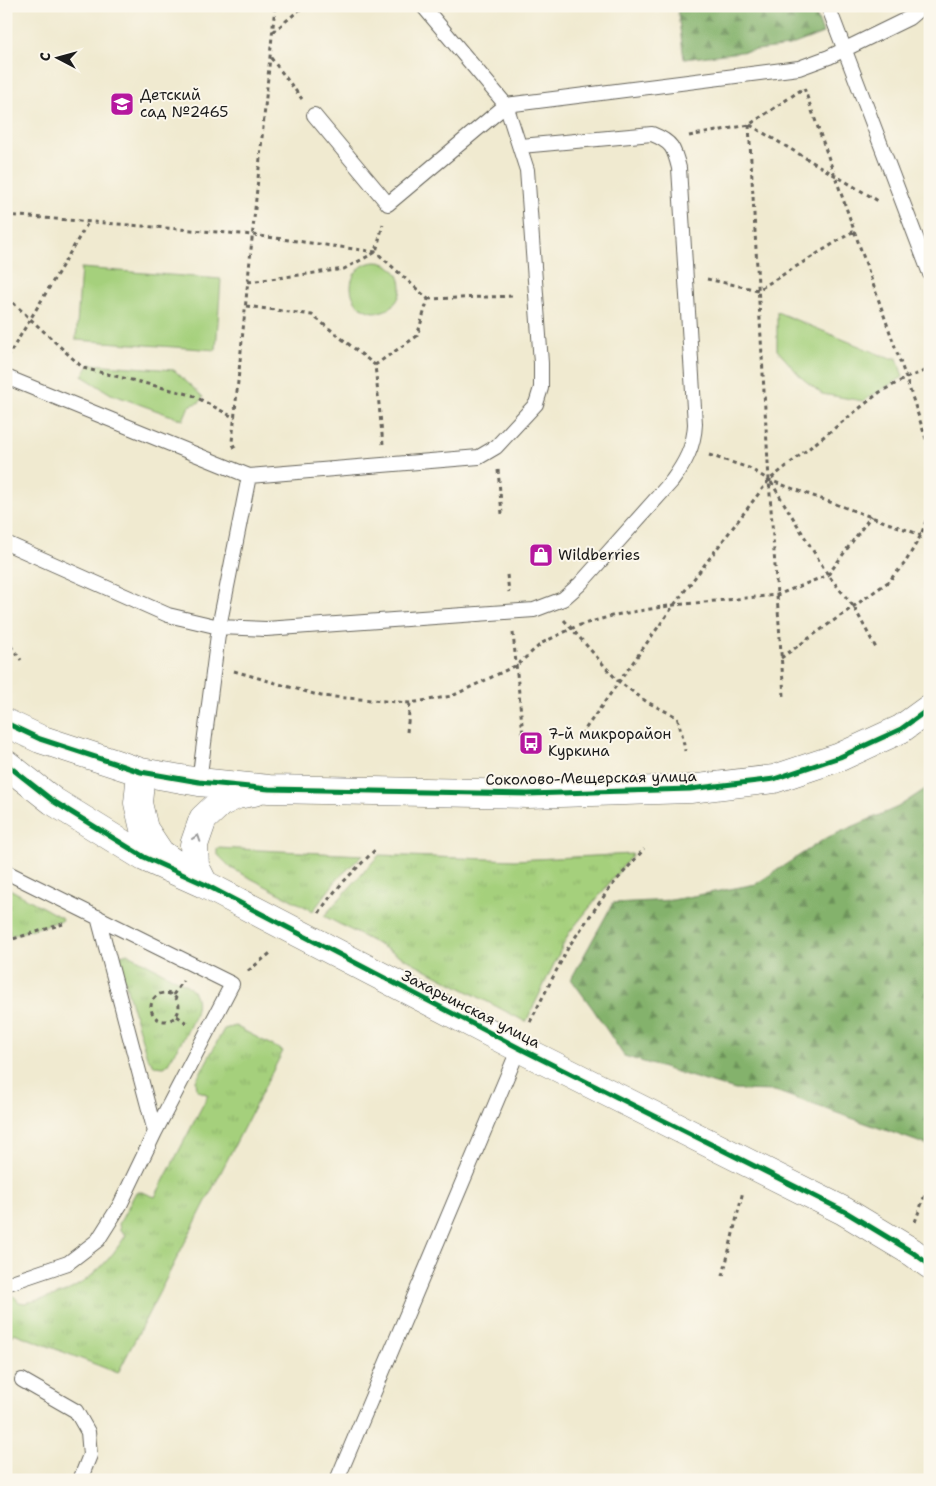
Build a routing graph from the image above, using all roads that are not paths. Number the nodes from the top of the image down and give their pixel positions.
1 (423, 6) edge
2 (828, 6) edge
3 (923, 6) edge
4 (844, 49) junction
5 (506, 105) junction
6 (314, 115) road end
7 (521, 146) junction
8 (930, 274) edge
9 (6, 376) edge
10 (249, 476) junction
11 (6, 543) edge
12 (218, 627) junction
13 (930, 708) edge
14 (6, 724) edge
15 (6, 764) edge
16 (141, 772) junction
17 (199, 782) junction
18 (270, 789) junction
19 (6, 872) edge
20 (204, 884) junction
21 (98, 917) junction
22 (519, 1048) junction
23 (155, 1132) junction
24 (929, 1264) edge
25 (6, 1284) edge
26 (22, 1380) dead end
27 (80, 1480) edge
28 (337, 1480) edge

1 - 5 lane
2 - 4 lane
3 - 4 lane
4 - 5 lane
4 - 8 lane
5 - 6 lane
5 - 7 lane
7 - 10 lane
7 - 12 lane
9 - 10 lane
10 - 12 lane
11 - 12 lane
12 - 17 lane
13 - 18 street, Соколово-Мещерская улица
14 - 16 street, Соколово-Мещерская улица
15 - 20 street, Захарьинская улица
16 - 17 street, Соколово-Мещерская улица
16 - 20 street, Захарьинская улица
17 - 18 street, Соколово-Мещерская улица
20 -> 18 street
19 - 21 lane
20 - 22 street, Захарьинская улица
21 - 23 lane
21 - 23 lane
22 - 24 street, Захарьинская улица
22 - 28 lane
23 - 25 lane
26 - 27 lane

